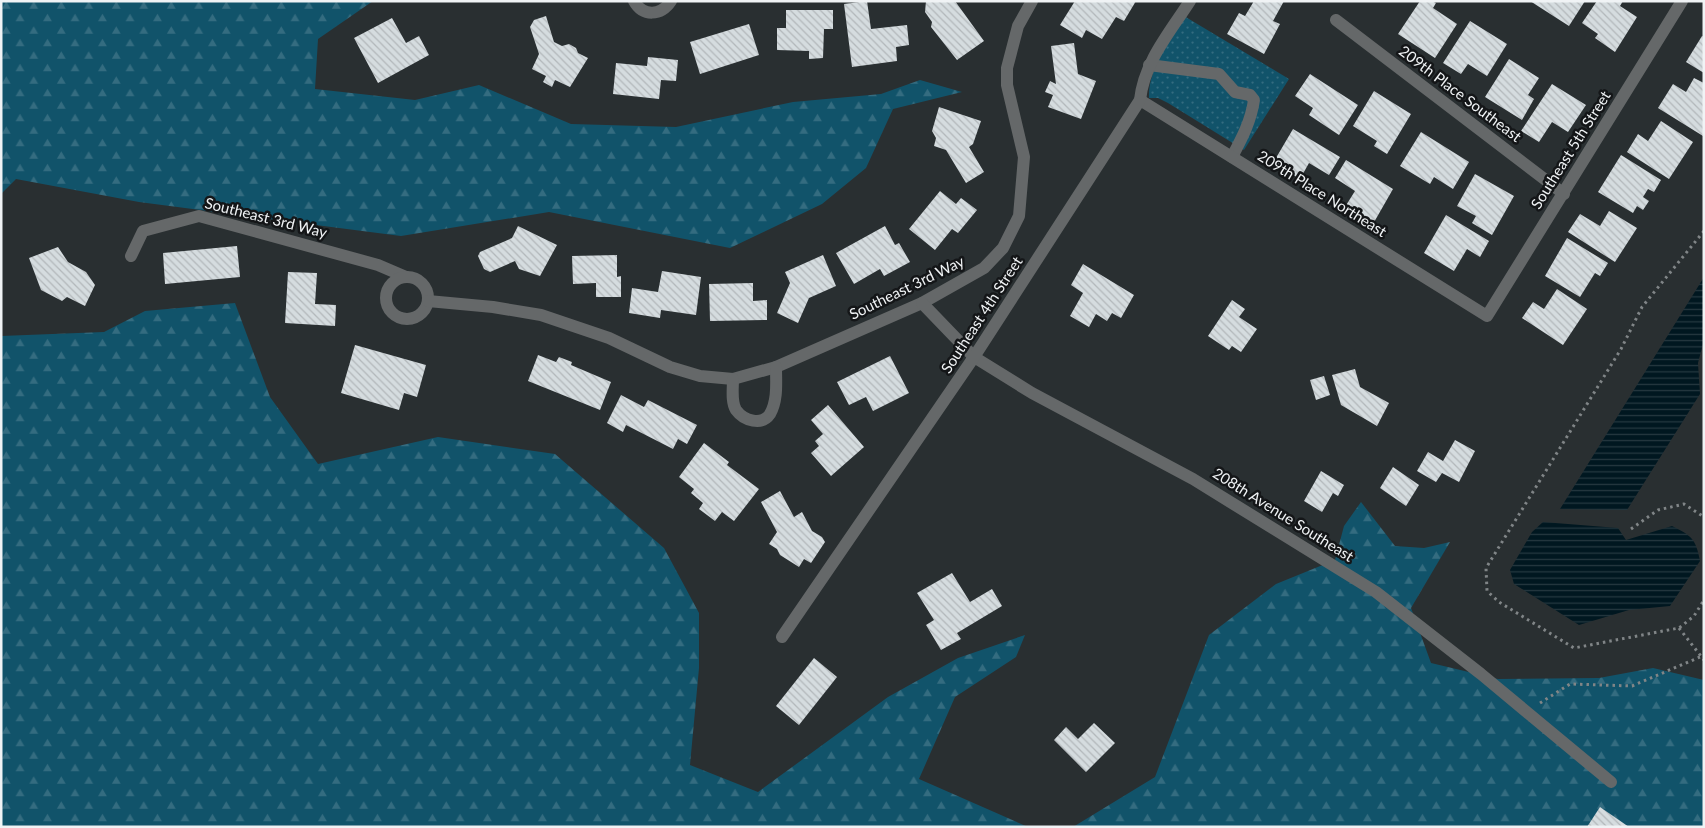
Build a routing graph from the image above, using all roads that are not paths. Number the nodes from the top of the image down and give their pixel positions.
1 (634, 1) edge
2 (672, 1) edge
3 (1032, 1) edge
4 (1190, 1) edge
5 (1682, 1) edge
6 (1336, 20) dead end
7 (1149, 65) junction
8 (1140, 100) junction
9 (1232, 157) junction
10 (1564, 194) junction
11 (131, 256) dead end
12 (406, 277) junction
13 (428, 301) junction
14 (922, 303) junction
15 (1487, 316) joint
16 (974, 357) junction
17 (776, 367) junction
18 (733, 379) junction
19 (782, 637) dead end
20 (1611, 782) dead end

1 - 2 street
3 - 14 street, Southeast 3rd Way
4 - 7 street, Southeast 4th Street
5 - 10 street, Southeast 5th Street
6 - 10 street, 209th Place Southeast
7 - 8 street, Southeast 4th Street
7 - 9 street
8 - 9 street, 209th Place Northeast
8 - 16 street, Southeast 4th Street
9 - 15 street, 209th Place Northeast
10 - 15 street, Southeast 5th Street
11 - 12 street, Southeast 3rd Way
12 - 13 street, Southeast 3rd Way
12 - 13 street
13 - 18 street, Southeast 3rd Way
14 - 16 street, 208th Avenue Southeast
14 - 17 street, Southeast 3rd Way
16 - 19 street, Southeast 4th Street
16 - 20 street, 208th Avenue Southeast
17 - 18 street, Southeast 3rd Way
17 - 18 street

